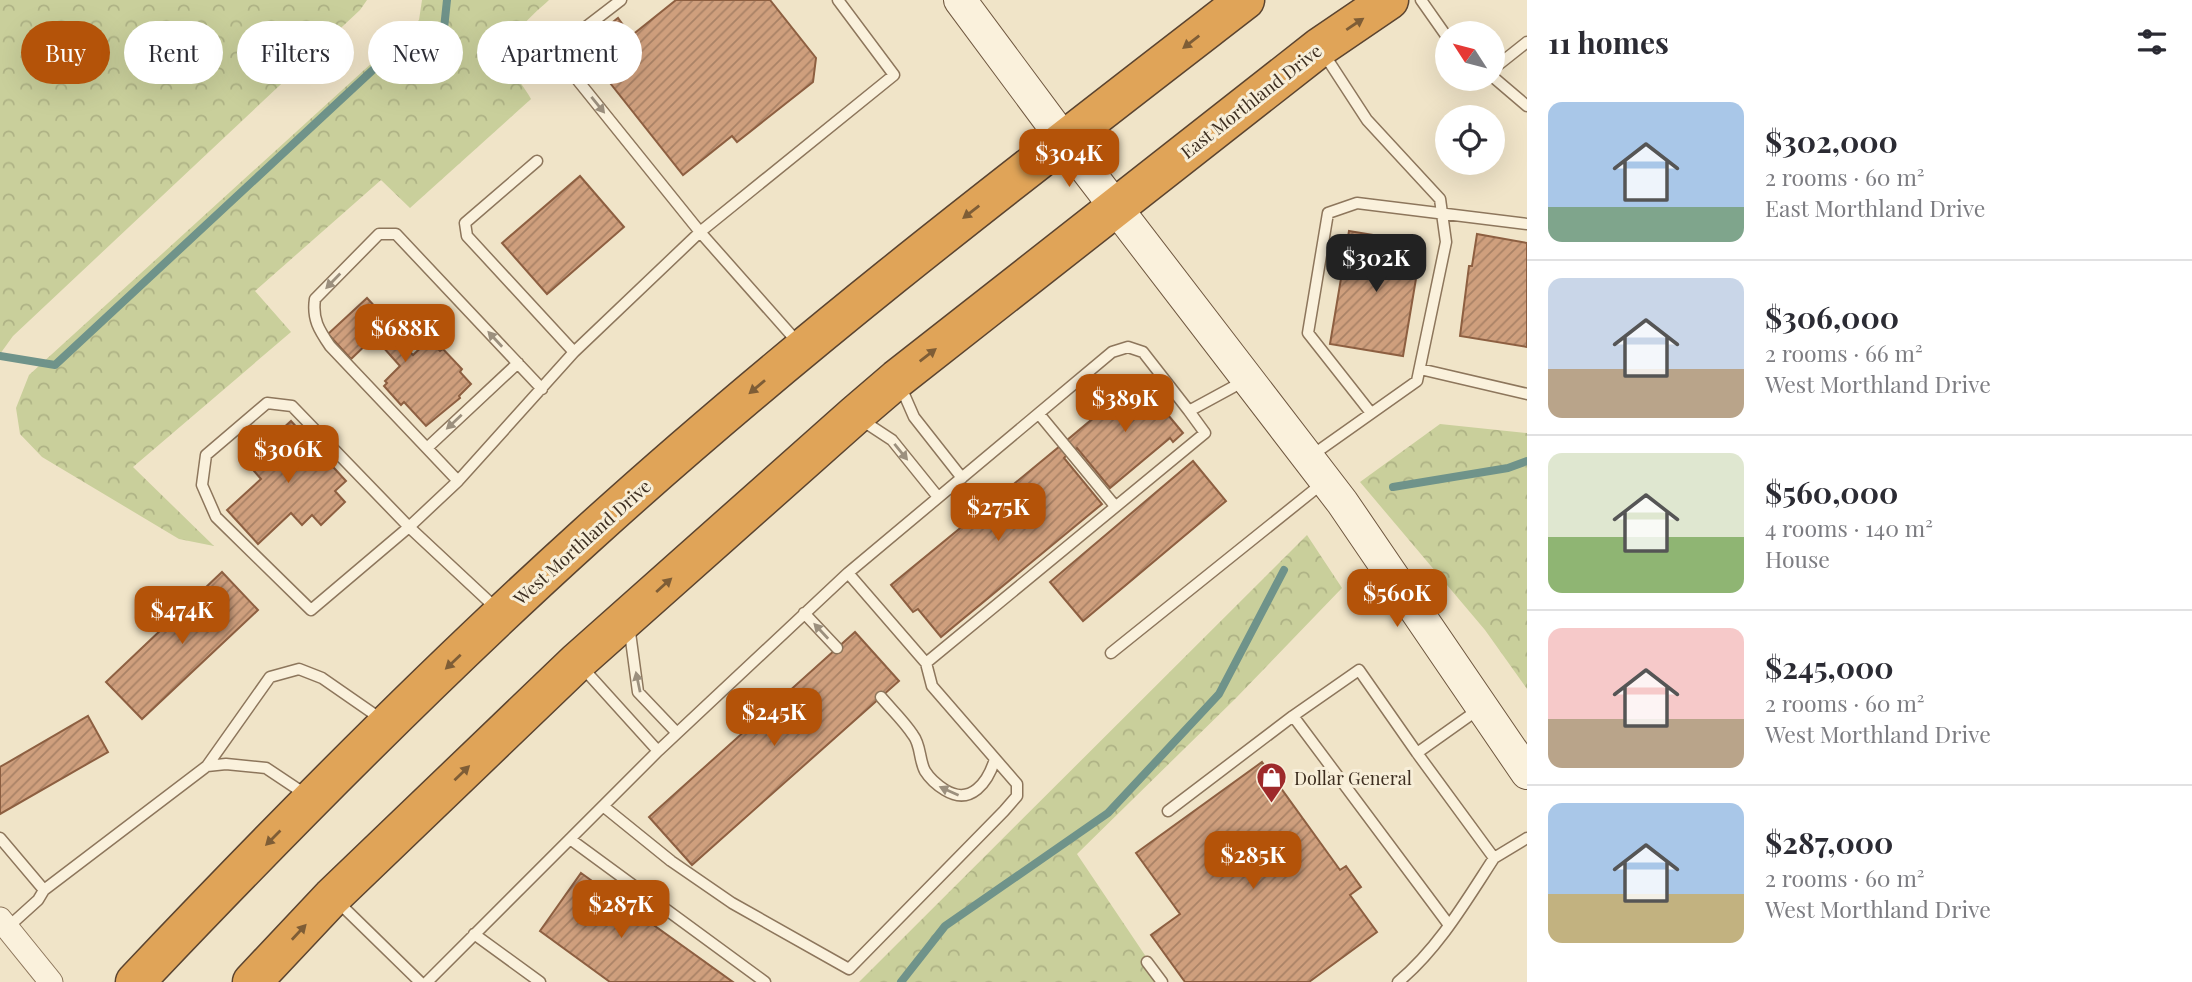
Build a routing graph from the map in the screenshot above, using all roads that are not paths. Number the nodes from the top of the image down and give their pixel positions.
1 (621, 0) edge
2 (838, 0) edge
3 (960, 0) edge
4 (1245, 0) edge
5 (1389, 0) edge
6 (1421, 0) edge
7 (1436, 21) edge
8 (1527, 42) edge
9 (1320, 47) junction
10 (1505, 59) edge
11 (1505, 87) edge
12 (1527, 106) edge
13 (1064, 140) junction
14 (537, 161) dead end
15 (1115, 206) junction
16 (1442, 214) junction
17 (1527, 224) edge
18 (700, 232) junction
19 (803, 349) junction
20 (574, 352) junction
21 (517, 363) junction
22 (1420, 369) junction
23 (1248, 378) junction
24 (897, 379) junction
25 (542, 389) junction
26 (1527, 394) edge
27 (1189, 411) junction
28 (1371, 413) junction
29 (1039, 414) junction
30 (855, 415) junction
31 (426, 448) junction
32 (1317, 469) junction
33 (962, 478) junction
34 (458, 481) junction
35 (938, 497) junction
36 (1115, 506) junction
37 (409, 527) junction
38 (848, 573) junction
39 (804, 613) junction
40 (502, 615) junction
41 (628, 618) junction
42 (837, 648) dead end
43 (1111, 653) dead end
44 (578, 662) junction
45 (926, 663) junction
46 (881, 696) dead end
47 (1482, 706) junction
48 (1293, 716) junction
49 (388, 724) junction
50 (677, 733) junction
51 (658, 751) junction
52 (1417, 752) junction
53 (995, 759) junction
54 (207, 766) junction
55 (1527, 773) edge
56 (312, 799) junction
57 (603, 806) junction
58 (1168, 811) dead end
59 (0, 838) edge
60 (1527, 838) edge
61 (570, 839) junction
62 (1494, 859) junction
63 (44, 890) junction
64 (332, 897) junction
65 (4, 924) edge
66 (1449, 925) junction
67 (474, 934) junction
68 (1147, 962) dead end
69 (51, 982) edge
70 (135, 982) edge
71 (252, 982) edge
72 (420, 982) edge
73 (426, 982) edge
74 (540, 982) edge
75 (765, 982) edge
76 (1162, 982) edge
77 (1398, 982) edge

1 -> 18 lane
2 - 18 lane
3 - 13 main road
4 -> 13 highway
9 -> 5 highway, East Morthland Drive
6 - 7 lane
8 - 10 lane
9 - 15 highway, East Morthland Drive
9 - 16 lane
11 - 12 lane
13 - 15 main road
13 -> 19 highway, West Morthland Drive
14 - 20 lane
15 - 23 main road
24 -> 15 highway
16 - 17 lane
16 - 22 lane
16 - 28 lane
18 - 19 lane
18 - 20 lane
19 -> 40 highway, West Morthland Drive
20 - 25 lane
21 - 25 lane
21 -> 31 lane
21 -> 31 lane
22 - 26 lane
22 - 28 lane
23 - 27 lane
23 - 32 main road
24 - 30 highway
24 - 33 lane
25 - 34 lane
27 - 29 lane
27 - 36 lane
28 - 32 lane
29 - 33 lane
29 - 36 lane
30 -> 35 lane
41 -> 30 highway
31 - 34 lane
32 - 43 lane
32 - 47 main road
33 - 35 lane
34 - 37 lane
35 - 38 lane
36 - 45 lane
37 - 37 lane
37 - 40 lane
38 - 39 lane
38 - 45 lane
42 -> 39 lane
39 - 50 lane
40 -> 49 highway, West Morthland Drive
41 - 44 highway
50 -> 41 lane
44 - 51 lane
64 -> 44 highway
45 - 53 lane
53 -> 46 lane
47 - 52 lane
47 - 55 main road
48 - 52 lane
48 - 58 lane
48 - 66 lane
49 - 54 lane
49 - 56 highway, West Morthland Drive
50 - 51 lane
51 - 57 lane
52 - 62 lane
53 - 57 lane
54 - 56 lane
54 - 63 lane
56 -> 70 highway, West Morthland Drive
57 - 61 lane
59 - 63 lane
60 - 62 lane
61 - 67 lane
61 - 75 lane
62 - 66 lane
63 - 65 lane
71 -> 64 highway
64 - 72 lane
65 - 69 street
66 - 77 lane
67 - 73 lane
67 - 74 lane
68 - 76 lane

